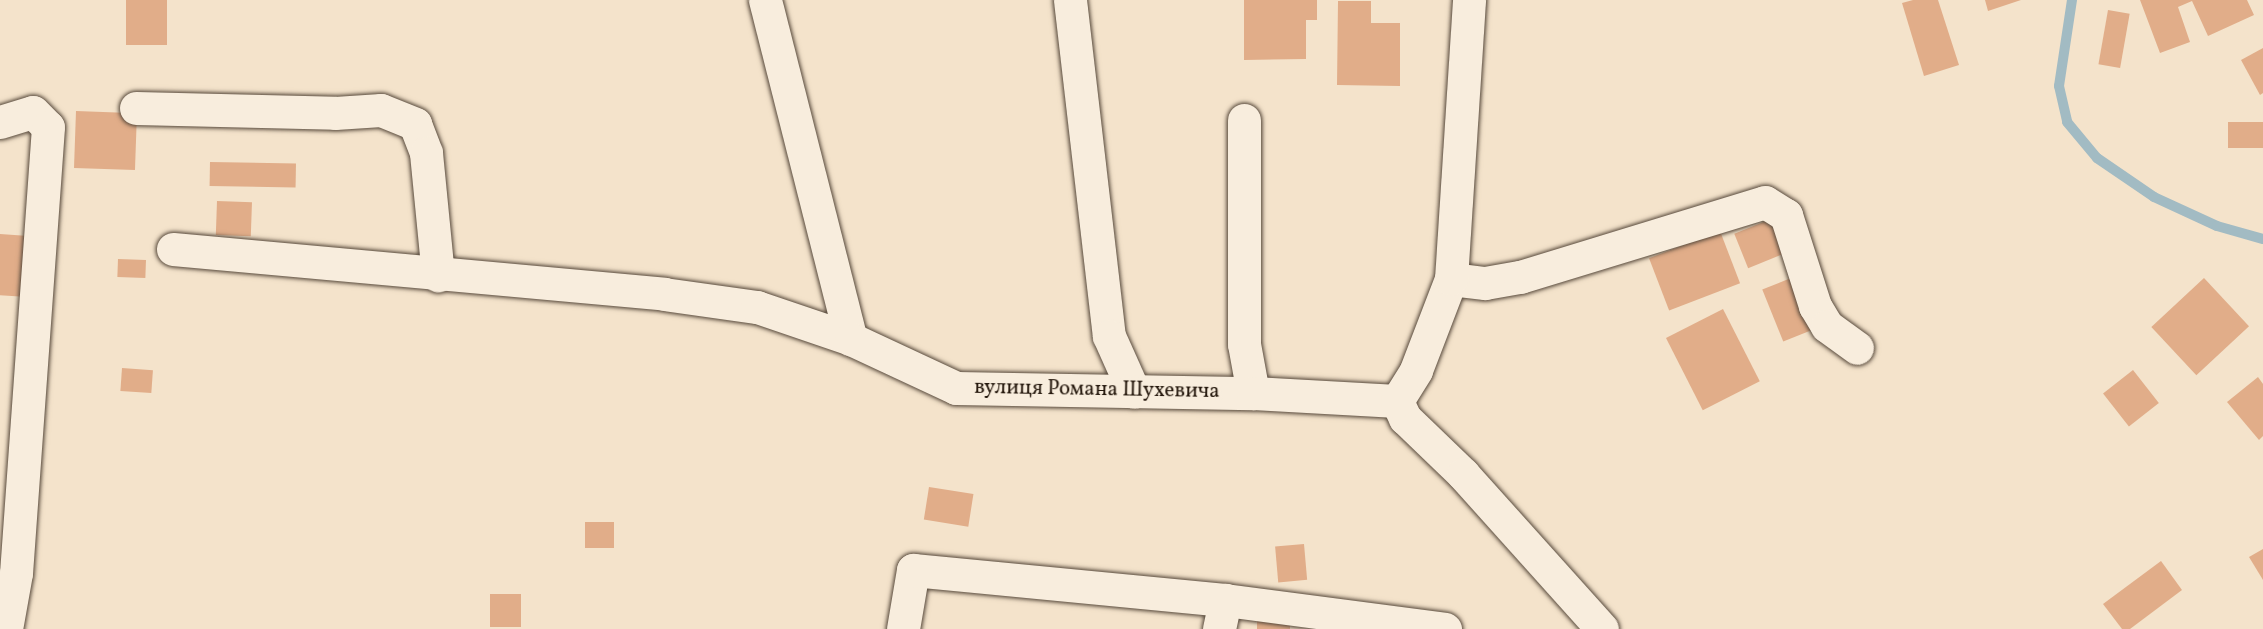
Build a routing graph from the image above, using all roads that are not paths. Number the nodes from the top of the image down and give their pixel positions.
1 (765, 0) edge
2 (1070, 0) edge
3 (1469, 0) edge
4 (136, 108) dead end
5 (1244, 120) dead end
6 (0, 122) edge
7 (173, 249) dead end
8 (438, 275) junction
9 (1451, 279) junction
10 (851, 339) junction
11 (1857, 348) dead end
12 (1134, 392) junction
13 (1253, 393) junction
14 (1397, 401) junction
15 (1222, 615) edge
16 (1593, 626) edge
17 (6, 629) edge
18 (903, 629) edge
19 (1445, 629) edge

1 - 10 street
2 - 12 street
3 - 9 street
4 - 8 street
5 - 13 street
6 - 17 street
7 - 8 street, вулиця Романа Шухевича
8 - 10 street, вулиця Романа Шухевича
9 - 11 street
9 - 14 street
10 - 12 street, вулиця Романа Шухевича
12 - 13 street, вулиця Романа Шухевича
13 - 14 street, вулиця Романа Шухевича
14 - 16 street
15 - 18 street
15 - 19 street

